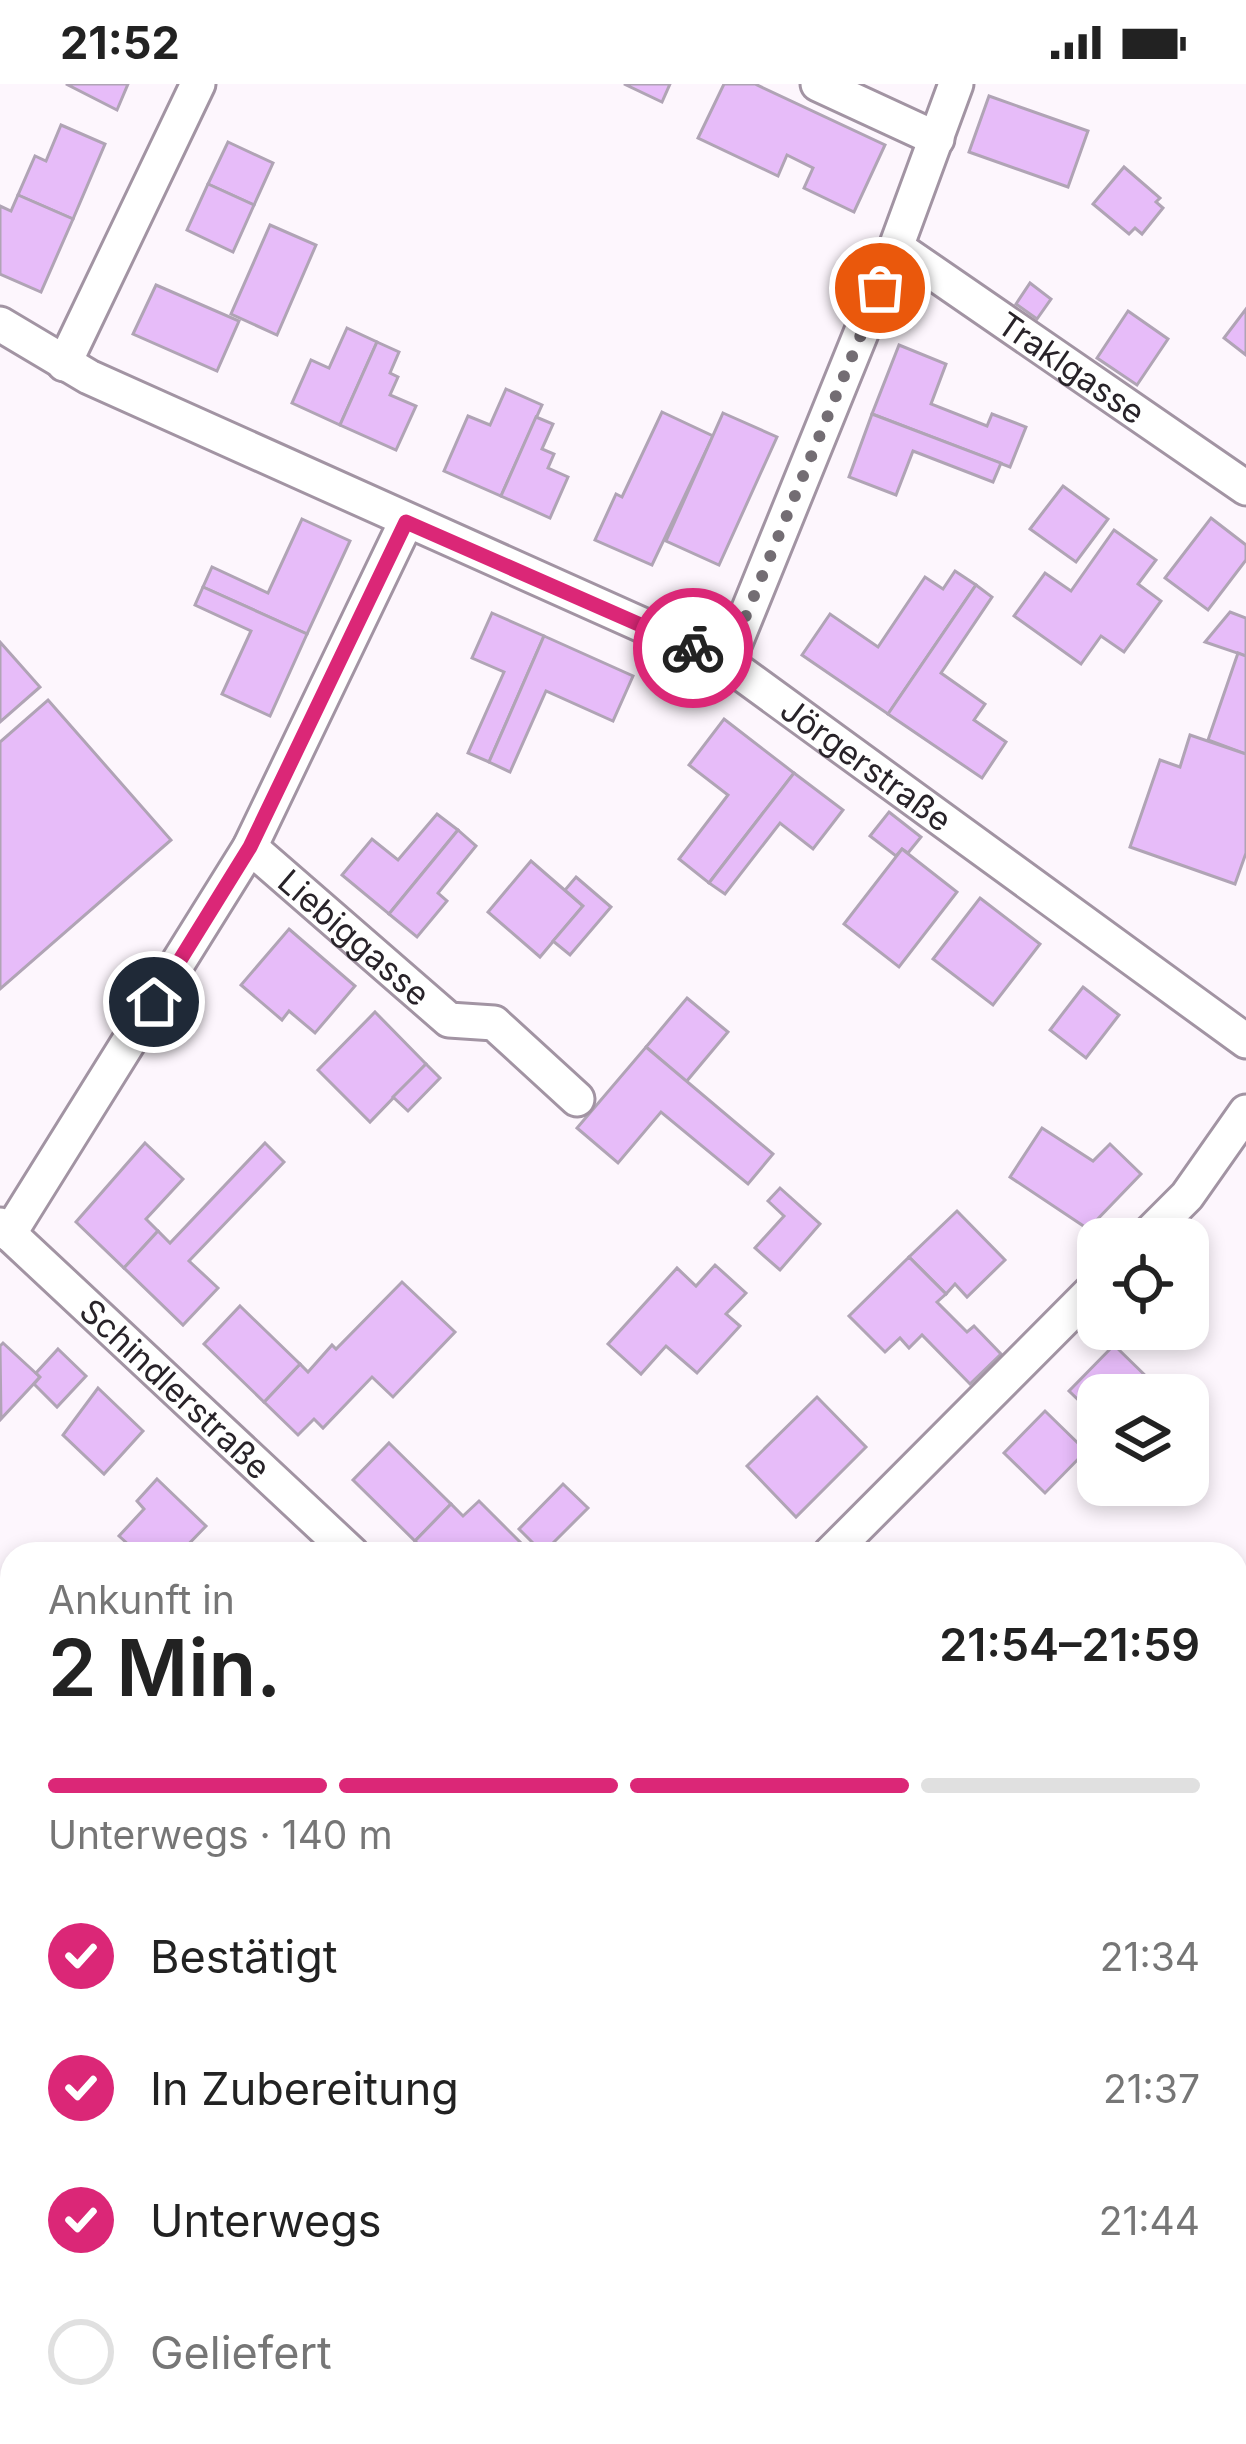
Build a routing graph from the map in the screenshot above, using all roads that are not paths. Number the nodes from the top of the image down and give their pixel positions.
1 (198, 84) edge
2 (818, 84) edge
3 (956, 84) edge
4 (938, 139) junction
5 (896, 247) junction
6 (0, 325) edge
7 (64, 364) junction
8 (1246, 488) edge
9 (406, 522) junction
10 (727, 662) junction
11 (250, 847) junction
12 (1246, 1041) edge
13 (577, 1100) dead end
14 (1246, 1112) edge
15 (1165, 1218) edge
16 (5, 1229) edge
17 (1077, 1306) edge
18 (339, 1542) edge
19 (842, 1542) edge

1 - 7 street
2 - 4 street
3 - 4 street
4 - 5 street
5 - 8 street, Traklgasse
5 - 10 street
6 - 7 street, Jörgerstraße
7 - 9 street, Jörgerstraße
9 - 10 street, Jörgerstraße
9 - 11 street
10 - 12 street, Jörgerstraße
11 - 13 street, Liebiggasse
11 - 16 street
14 - 15 street
16 - 18 street, Schindlerstraße
17 - 19 street

